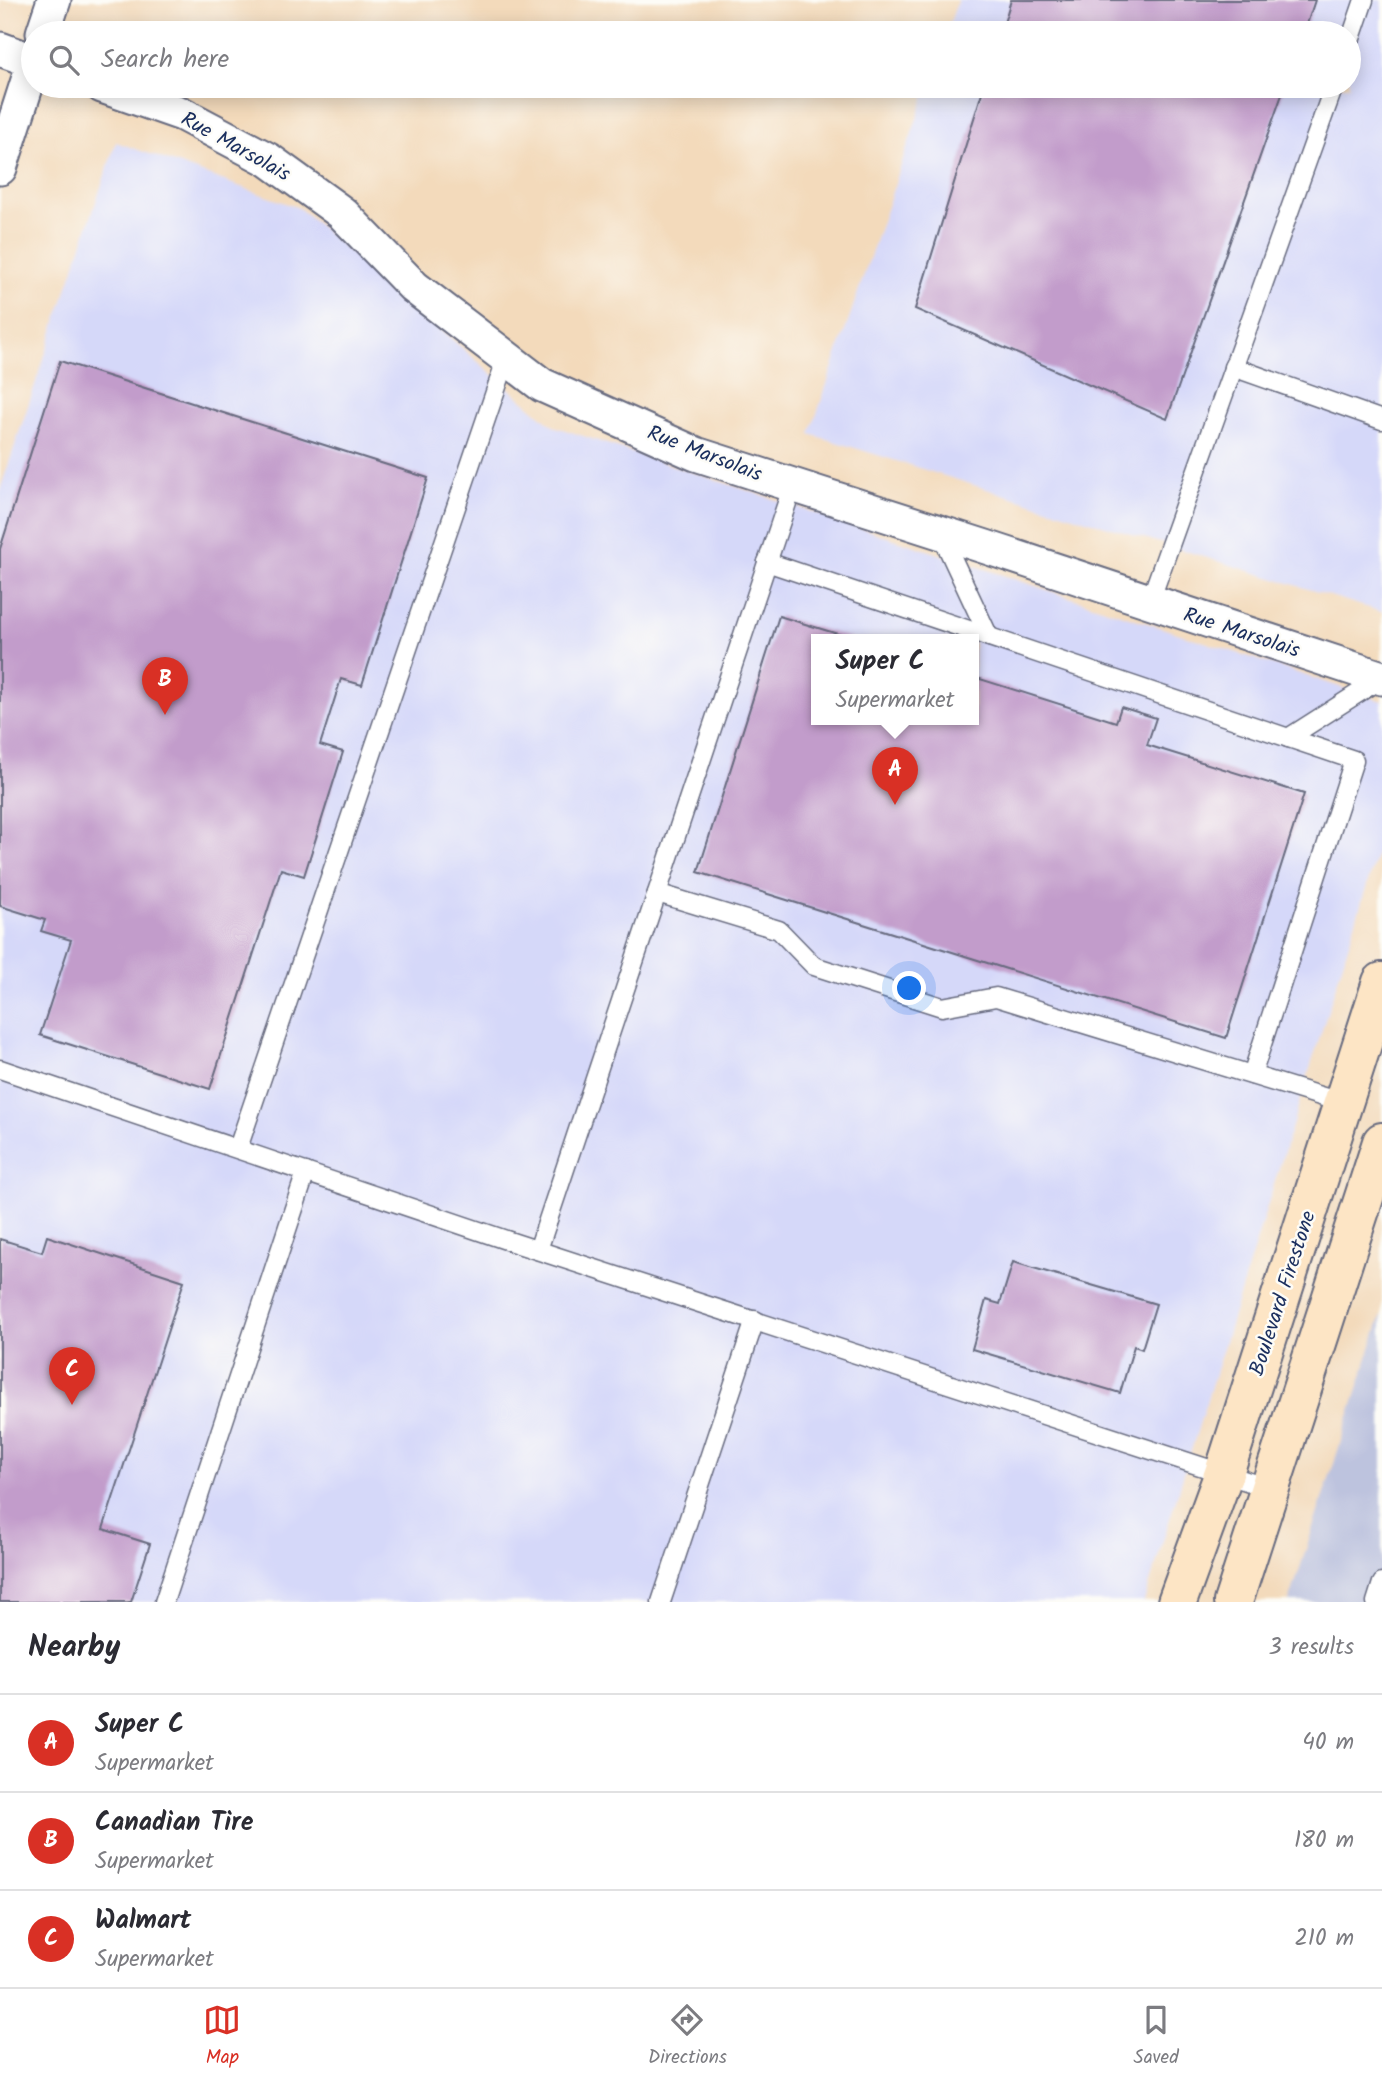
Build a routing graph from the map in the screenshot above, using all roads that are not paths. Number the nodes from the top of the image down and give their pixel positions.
1 (54, 0) edge
2 (1364, 0) edge
3 (47, 21) edge
4 (1357, 21) edge
5 (0, 49) edge
6 (21, 58) edge
7 (22, 98) edge
8 (136, 98) edge
9 (1330, 98) edge
10 (0, 168) edge
11 (507, 357) junction
12 (1233, 367) junction
13 (1382, 420) edge
14 (793, 485) junction
15 (940, 532) junction
16 (767, 562) junction
17 (1150, 601) junction
18 (989, 637) junction
19 (1382, 678) edge
20 (1287, 738) junction
21 (657, 893) junction
22 (1382, 982) edge
23 (0, 1069) edge
24 (1252, 1075) junction
25 (1343, 1103) junction
26 (1382, 1142) edge
27 (238, 1148) junction
28 (306, 1171) junction
29 (538, 1250) junction
30 (755, 1320) junction
31 (1224, 1473) junction
32 (1271, 1489) junction
33 (1382, 1583) edge
34 (164, 1602) edge
35 (661, 1602) edge
36 (1177, 1602) edge
37 (1233, 1602) edge
38 (1376, 1602) edge

1 - 3 street
2 - 4 lane
5 - 6 street
7 - 10 street
8 - 11 street, Rue Marsolais
9 - 12 lane
11 - 14 street, Rue Marsolais
11 - 27 lane
12 - 13 lane
12 - 17 lane
14 - 15 street, Rue Marsolais
14 - 16 lane
15 - 17 street, Rue Marsolais
15 - 18 lane
16 - 18 lane
16 - 21 lane
17 - 19 street, Rue Marsolais
18 - 20 lane
19 - 20 lane
20 - 24 lane
21 - 24 lane
21 - 29 lane
22 - 25 main road, Boulevard Firestone
23 - 27 lane
24 - 25 lane
25 - 31 main road, Boulevard Firestone
26 - 32 main road
27 - 28 lane
28 - 29 lane
28 - 34 lane
29 - 30 lane
30 - 31 lane
30 - 35 lane
31 - 32 lane
31 - 36 main road, Boulevard Firestone
32 - 37 main road
33 - 38 lane

